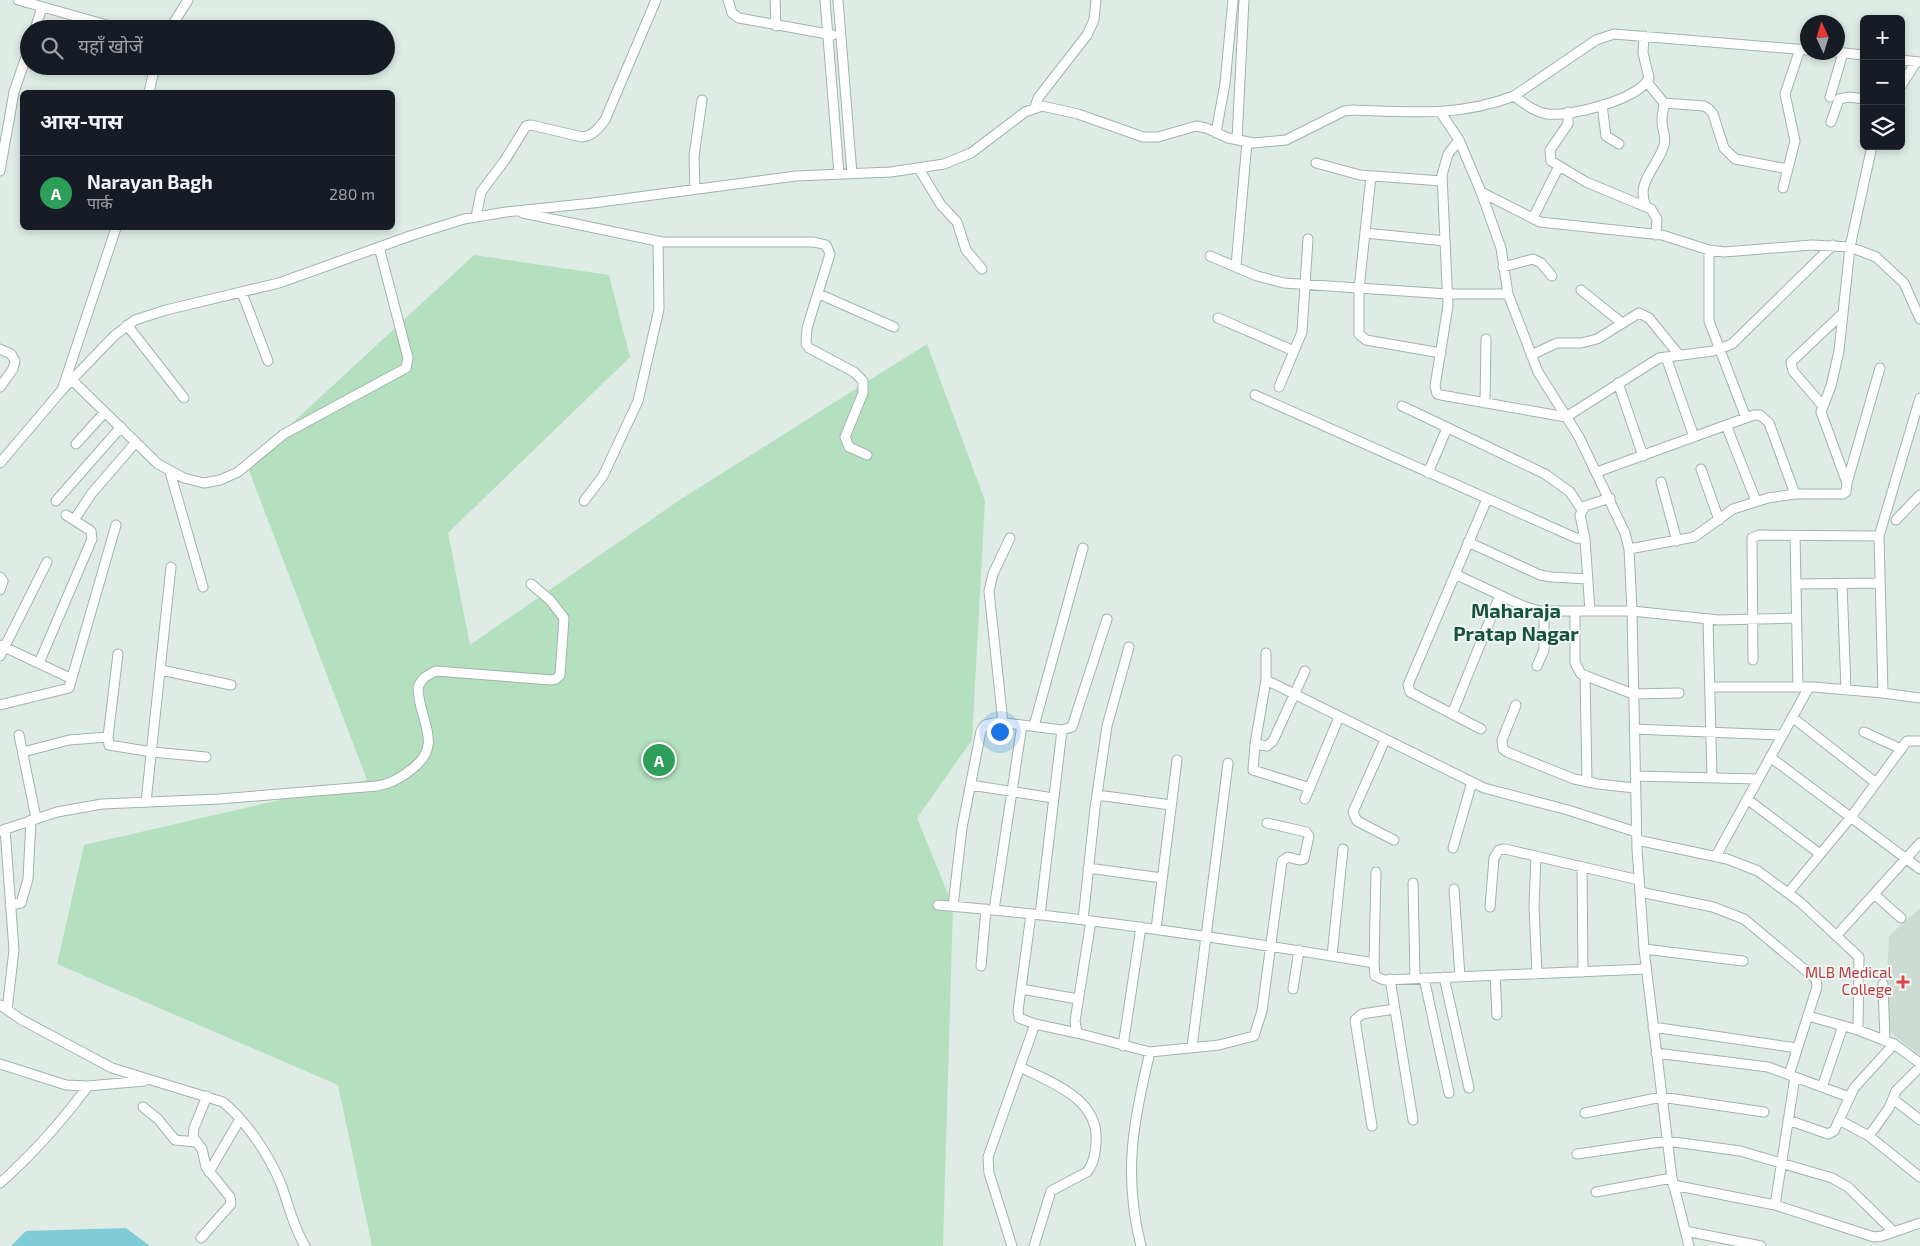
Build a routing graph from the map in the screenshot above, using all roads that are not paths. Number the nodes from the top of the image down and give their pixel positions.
1 (18, 0) edge
2 (188, 0) edge
3 (656, 0) edge
4 (728, 0) edge
5 (775, 0) edge
6 (825, 0) edge
7 (838, 0) edge
8 (1096, 0) edge
9 (1244, 0) edge
10 (38, 4) edge
11 (1233, 4) edge
12 (1243, 10) junction
13 (36, 20) edge
14 (91, 20) edge
15 (176, 20) edge
16 (776, 26) junction
17 (828, 35) junction
18 (1644, 36) junction
19 (840, 37) junction
20 (1800, 50) edge
21 (1845, 53) edge
22 (1860, 55) edge
23 (1228, 57) junction
24 (1800, 59) edge
25 (1239, 60) junction
26 (1838, 60) edge
27 (1905, 60) edge
28 (1918, 62) edge
29 (20, 74) edge
30 (153, 75) edge
31 (1905, 80) edge
32 (1648, 82) junction
33 (149, 90) edge
34 (1514, 96) junction
35 (1830, 98) dead end
36 (1860, 98) edge
37 (702, 100) dead end
38 (1664, 103) junction
39 (1602, 105) junction
40 (1035, 107) junction
41 (1568, 112) junction
42 (1441, 113) junction
43 (1831, 122) dead end
44 (1216, 133) junction
45 (1237, 140) junction
46 (1459, 140) junction
47 (1247, 142) junction
48 (1619, 144) dead end
49 (1871, 150) edge
50 (1316, 163) dead end
51 (1559, 166) junction
52 (919, 168) junction
53 (1788, 169) junction
54 (0, 170) edge
55 (840, 174) junction
56 (852, 174) junction
57 (1371, 176) junction
58 (1442, 181) junction
59 (1783, 188) dead end
60 (695, 189) junction
61 (1481, 192) junction
62 (1646, 206) junction
63 (516, 211) junction
64 (476, 217) junction
65 (1533, 218) junction
66 (115, 230) edge
67 (1365, 233) junction
68 (1656, 235) junction
69 (1308, 239) dead end
70 (1446, 241) junction
71 (658, 242) junction
72 (1833, 246) junction
73 (379, 247) junction
74 (1850, 247) junction
75 (1709, 250) junction
76 (1210, 256) dead end
77 (1236, 266) junction
78 (1503, 268) junction
79 (982, 269) dead end
80 (1552, 276) dead end
81 (1306, 285) junction
82 (1359, 290) junction
83 (1581, 290) dead end
84 (242, 293) junction
85 (819, 294) junction
86 (1448, 294) junction
87 (1508, 294) junction
88 (1843, 313) junction
89 (1218, 318) dead end
90 (1920, 319) edge
91 (1622, 323) junction
92 (127, 325) junction
93 (894, 327) dead end
94 (1486, 339) dead end
95 (0, 349) edge
96 (1721, 349) junction
97 (1294, 350) junction
98 (1441, 353) junction
99 (1531, 354) junction
100 (1679, 356) junction
101 (1666, 357) junction
102 (268, 361) dead end
103 (1880, 368) dead end
104 (72, 380) junction
105 (1618, 383) junction
106 (0, 387) edge
107 (1278, 387) dead end
108 (62, 390) junction
109 (1255, 395) dead end
110 (184, 398) dead end
111 (1920, 398) edge
112 (1485, 403) junction
113 (1822, 405) junction
114 (1402, 406) dead end
115 (105, 412) junction
116 (1566, 417) junction
117 (1746, 418) junction
118 (1726, 425) junction
119 (121, 427) junction
120 (1447, 428) junction
121 (1694, 437) junction
122 (136, 442) junction
123 (76, 444) dead end
124 (0, 447) edge
125 (10, 452) junction
126 (867, 456) dead end
127 (1642, 456) junction
128 (0, 464) edge
129 (1701, 469) dead end
130 (170, 472) junction
131 (1597, 472) junction
132 (1428, 473) junction
133 (1661, 482) dead end
134 (1846, 483) junction
135 (1795, 494) junction
136 (1920, 495) edge
137 (1610, 498) junction
138 (1486, 499) junction
139 (56, 501) dead end
140 (1756, 501) junction
141 (584, 502) dead end
142 (1582, 510) junction
143 (1719, 520) junction
144 (1896, 520) dead end
145 (116, 525) dead end
146 (1795, 536) junction
147 (1879, 536) junction
148 (1010, 538) dead end
149 (1585, 539) junction
150 (1677, 541) junction
151 (1468, 542) junction
152 (1083, 548) dead end
153 (1628, 549) junction
154 (47, 562) dead end
155 (170, 567) dead end
156 (1455, 574) junction
157 (0, 577) edge
158 (1588, 579) junction
159 (1880, 583) junction
160 (531, 584) dead end
161 (1796, 584) junction
162 (1842, 584) junction
163 (203, 587) dead end
164 (0, 590) edge
165 (1500, 595) junction
166 (1544, 611) junction
167 (1575, 611) junction
168 (1590, 611) junction
169 (1632, 611) junction
170 (1796, 618) junction
171 (1107, 619) dead end
172 (1752, 619) junction
173 (1708, 620) junction
174 (3, 646) edge
175 (1129, 647) dead end
176 (1266, 653) dead end
177 (118, 654) dead end
178 (0, 656) edge
179 (1754, 660) dead end
180 (39, 663) junction
181 (1537, 666) dead end
182 (161, 670) junction
183 (1305, 670) dead end
184 (1585, 675) junction
185 (72, 679) junction
186 (1266, 680) junction
187 (231, 685) dead end
188 (1710, 687) junction
189 (1798, 687) junction
190 (1808, 687) junction
191 (1846, 690) junction
192 (1883, 693) junction
193 (1633, 694) junction
194 (1679, 694) dead end
195 (1294, 695) junction
196 (1920, 698) edge
197 (0, 705) edge
198 (1516, 705) dead end
199 (1452, 714) junction
200 (1339, 718) junction
201 (1792, 718) junction
202 (1003, 723) junction
203 (1022, 725) junction
204 (1034, 726) junction
205 (1481, 729) dead end
206 (1634, 729) junction
207 (1062, 730) junction
208 (1711, 732) junction
209 (1864, 732) dead end
210 (19, 735) dead end
211 (1782, 735) junction
212 (108, 738) junction
213 (1385, 740) junction
214 (1920, 740) edge
215 (1255, 744) junction
216 (1901, 749) junction
217 (23, 752) junction
218 (152, 752) junction
219 (206, 757) dead end
220 (1770, 757) junction
221 (1177, 760) dead end
222 (1228, 763) dead end
223 (1635, 776) junction
224 (1712, 778) junction
225 (1758, 779) junction
226 (1472, 782) junction
227 (1587, 782) junction
228 (1876, 783) junction
229 (971, 785) junction
230 (1310, 788) junction
231 (1636, 788) junction
232 (1012, 792) junction
233 (1097, 796) junction
234 (1053, 798) junction
235 (1305, 799) dead end
236 (1747, 799) junction
237 (146, 802) junction
238 (1171, 805) junction
239 (1852, 817) junction
240 (34, 819) junction
241 (1267, 823) dead end
242 (2, 830) edge
243 (1636, 836) junction
244 (1394, 840) dead end
245 (1920, 843) edge
246 (1453, 848) dead end
247 (1344, 849) dead end
248 (1820, 854) junction
249 (1536, 856) junction
250 (1716, 856) junction
251 (1906, 858) junction
252 (1582, 867) junction
253 (1088, 868) junction
254 (1920, 869) edge
255 (1376, 872) dead end
256 (1162, 878) junction
257 (1639, 880) junction
258 (1412, 883) dead end
259 (1454, 889) dead end
260 (1640, 892) junction
261 (1788, 893) junction
262 (1874, 894) junction
263 (7, 903) edge
264 (938, 905) dead end
265 (953, 906) junction
266 (1490, 907) dead end
267 (990, 909) junction
268 (1036, 914) junction
269 (1901, 918) dead end
270 (1087, 920) junction
271 (1141, 927) junction
272 (1156, 929) junction
273 (1836, 935) junction
274 (1207, 937) junction
275 (1271, 946) junction
276 (1644, 949) junction
277 (1299, 950) junction
278 (1332, 956) junction
279 (1743, 961) dead end
280 (1374, 963) junction
281 (981, 966) dead end
282 (1646, 969) junction
283 (1583, 972) junction
284 (1537, 974) junction
285 (1495, 975) junction
286 (1444, 977) junction
287 (1460, 977) junction
288 (1420, 978) junction
289 (1390, 979) junction
290 (1884, 984) dead end
291 (1021, 989) junction
292 (1292, 989) dead end
293 (1078, 999) junction
294 (4, 1008) edge
295 (1395, 1009) junction
296 (1497, 1015) dead end
297 (1808, 1016) junction
298 (1035, 1024) junction
299 (1843, 1026) junction
300 (1653, 1027) junction
301 (1858, 1030) junction
302 (1077, 1033) junction
303 (1885, 1041) junction
304 (1894, 1044) junction
305 (1123, 1046) junction
306 (1192, 1047) junction
307 (1798, 1048) junction
308 (1150, 1052) junction
309 (1656, 1053) junction
310 (1920, 1063) edge
311 (0, 1064) edge
312 (1020, 1067) junction
313 (1920, 1067) edge
314 (1792, 1076) junction
315 (146, 1080) junction
316 (88, 1086) junction
317 (1822, 1087) junction
318 (1469, 1088) dead end
319 (1449, 1093) dead end
320 (208, 1096) junction
321 (1849, 1096) junction
322 (1661, 1097) junction
323 (1893, 1099) junction
324 (143, 1107) dead end
325 (1764, 1112) dead end
326 (1585, 1113) dead end
327 (240, 1119) junction
328 (1413, 1120) dead end
329 (1788, 1120) junction
330 (1839, 1120) junction
331 (1920, 1120) edge
332 (1372, 1126) dead end
333 (1869, 1136) junction
334 (1667, 1141) junction
335 (196, 1142) junction
336 (1577, 1154) dead end
337 (1782, 1163) junction
338 (209, 1172) junction
339 (1920, 1177) edge
340 (0, 1182) edge
341 (1672, 1182) junction
342 (1596, 1192) dead end
343 (1775, 1206) junction
344 (1920, 1222) edge
345 (1685, 1231) junction
346 (1894, 1232) junction
347 (201, 1238) dead end
348 (305, 1246) edge
349 (1012, 1246) edge
350 (1034, 1246) edge
351 (1141, 1246) edge
352 (1689, 1246) edge
353 (1761, 1246) edge

1 - 10 street
2 - 15 street
3 - 64 street
4 - 16 street
5 - 16 street
6 - 17 street
7 - 19 street
8 - 40 street
9 - 12 street
10 - 13 street
10 - 14 street
11 - 12 street
11 - 23 street
12 - 25 street
16 - 17 street
17 - 19 street
17 - 55 street
18 - 20 street
18 - 32 street
18 - 34 street
19 - 56 street
21 - 22 street
23 - 25 street
23 - 44 street
24 - 53 street
25 - 45 street
26 - 35 street
27 - 28 street
28 - 31 street
29 - 54 street
30 - 33 street
32 - 38 street
32 - 39 street
34 - 41 street
34 - 42 street
36 - 43 street
37 - 60 street
38 - 53 street
38 - 62 street
39 - 41 street
39 - 48 street
40 - 44 street
40 - 52 street
41 - 51 street
42 - 46 street
42 - 47 street
44 - 45 street
45 - 47 street
46 - 58 street
46 - 61 street
47 - 77 street
49 - 74 street
50 - 57 street
51 - 62 street
51 - 65 street
52 - 56 street
52 - 79 street
53 - 59 street
55 - 56 street
55 - 60 street
57 - 58 street
57 - 67 street
58 - 70 street
60 - 63 street
61 - 65 street
61 - 78 street
62 - 68 street
63 - 64 street
63 - 71 street
64 - 73 street
65 - 68 street
66 - 108 street
67 - 70 street
67 - 82 street
68 - 75 street
69 - 81 street
70 - 86 street
71 - 85 street
71 - 141 street
72 - 74 street
72 - 75 street
72 - 96 street
73 - 84 street
73 - 130 street
74 - 88 street
74 - 90 street
75 - 96 street
76 - 77 street
77 - 81 street
78 - 80 street
78 - 87 street
81 - 82 street
81 - 97 street
82 - 86 street
82 - 98 street
83 - 91 street
84 - 92 street
84 - 102 street
85 - 93 street
85 - 126 street
86 - 87 street
86 - 98 street
87 - 99 street
88 - 113 street
88 - 113 street
89 - 97 street
91 - 99 street
91 - 100 street
92 - 104 street
92 - 110 street
94 - 112 street
95 - 106 street
96 - 100 street
96 - 117 street
97 - 107 street
98 - 112 street
99 - 116 street
100 - 101 street
101 - 105 street
101 - 121 street
103 - 134 street
104 - 108 street
104 - 115 street
105 - 116 street
105 - 127 street
108 - 125 street
109 - 132 street
111 - 147 street
112 - 116 street
113 - 134 street
114 - 120 street
115 - 119 street
115 - 123 street
116 - 131 street
117 - 118 street
117 - 135 street
118 - 121 street
118 - 140 street
119 - 122 street
119 - 139 street
120 - 132 street
120 - 142 street
121 - 127 street
122 - 130 street
122 - 180 street
124 - 125 street
125 - 128 street
127 - 131 street
129 - 143 street
130 - 163 street
131 - 137 street
132 - 138 street
133 - 150 street
134 - 135 street
135 - 140 street
136 - 144 street
137 - 142 street
137 - 153 street
138 - 149 street
138 - 151 street
140 - 143 street
142 - 149 street
143 - 150 street
145 - 185 street
146 - 147 street
146 - 161 street
146 - 172 street
147 - 159 street
148 - 202 street
149 - 158 street
150 - 153 street
151 - 156 street
151 - 158 street
152 - 204 street
153 - 169 street
154 - 174 street
155 - 182 street
156 - 165 street
156 - 199 street
157 - 164 street
158 - 168 street
159 - 162 street
159 - 192 street
160 - 237 street
161 - 162 street
161 - 170 street
162 - 191 street
165 - 166 street
165 - 199 street
166 - 167 street
166 - 181 street
167 - 168 street
167 - 184 street
168 - 169 street
169 - 173 street
169 - 193 street
170 - 172 street
170 - 189 street
171 - 207 street
172 - 173 street
172 - 179 street
173 - 188 street
174 - 178 street
174 - 180 street
175 - 233 street
176 - 186 street
177 - 212 street
180 - 185 street
182 - 187 street
182 - 218 street
183 - 195 street
184 - 193 street
184 - 227 street
185 - 197 street
186 - 195 street
186 - 215 street
188 - 189 street
188 - 208 street
189 - 190 street
190 - 191 street
190 - 201 street
191 - 192 street
192 - 196 street
193 - 194 street
193 - 206 street
195 - 200 street
195 - 215 street
198 - 227 street
199 - 205 street
200 - 213 street
200 - 230 street
201 - 211 street
201 - 228 street
202 - 203 street
202 - 229 street
203 - 204 street
203 - 232 street
204 - 207 street
206 - 208 street
206 - 223 street
207 - 234 street
208 - 211 street
208 - 224 street
209 - 216 street
210 - 217 street
211 - 220 street
212 - 217 street
212 - 218 street
213 - 226 street
213 - 244 street
214 - 216 street
215 - 230 street
216 - 228 street
217 - 240 street
218 - 219 street
218 - 237 street
220 - 225 street
220 - 239 street
221 - 238 street
222 - 274 street
223 - 224 street
223 - 231 street
224 - 225 street
225 - 236 street
226 - 243 street
226 - 246 street
227 - 231 street
228 - 239 street
229 - 232 street
229 - 265 street
230 - 235 street
231 - 243 street
232 - 234 street
232 - 267 street
233 - 238 street
233 - 253 street
234 - 268 street
236 - 248 street
236 - 250 street
237 - 240 street
238 - 256 street
239 - 248 street
239 - 251 street
240 - 242 street
240 - 263 street
241 - 275 street
242 - 263 street
243 - 250 street
243 - 257 street
245 - 251 street
247 - 278 street
248 - 261 street
249 - 252 street
249 - 266 street
249 - 284 street
250 - 261 street
251 - 254 street
251 - 262 street
252 - 257 street
252 - 283 street
253 - 256 street
253 - 270 street
255 - 280 street
256 - 272 street
257 - 260 street
258 - 288 street
259 - 287 street
260 - 276 street
260 - 297 street
261 - 273 street
262 - 269 street
262 - 273 street
263 - 294 street
264 - 265 street
265 - 267 street
267 - 268 street
267 - 281 street
268 - 270 street
268 - 291 street
270 - 271 street
270 - 293 street
271 - 272 street
271 - 305 street
272 - 274 street
273 - 301 street
274 - 275 street
274 - 306 street
275 - 277 street
275 - 306 street
276 - 279 street
276 - 282 street
277 - 278 street
277 - 292 street
278 - 280 street
280 - 289 street
282 - 283 street
282 - 300 street
283 - 284 street
284 - 285 street
285 - 287 street
285 - 296 street
286 - 287 street
286 - 288 street
286 - 318 street
288 - 289 street
288 - 319 street
289 - 295 street
290 - 303 street
291 - 293 street
291 - 298 street
293 - 302 street
294 - 315 street
295 - 328 street
295 - 332 street
297 - 299 street
297 - 307 street
298 - 302 street
298 - 312 street
299 - 301 street
299 - 317 street
300 - 307 street
300 - 309 street
301 - 303 street
302 - 305 street
303 - 304 street
304 - 310 street
304 - 321 street
305 - 308 street
306 - 308 street
307 - 314 street
308 - 351 street
309 - 314 street
309 - 322 street
311 - 316 street
312 - 349 street
312 - 350 street
313 - 323 street
314 - 317 street
314 - 329 street
315 - 316 street
315 - 320 street
316 - 340 street
317 - 321 street
320 - 327 street
320 - 335 street
321 - 330 street
322 - 325 street
322 - 326 street
322 - 334 street
323 - 331 street
323 - 333 street
324 - 335 street
327 - 338 street
327 - 348 street
329 - 330 street
329 - 337 street
330 - 333 street
333 - 339 street
334 - 336 street
334 - 337 street
334 - 341 street
335 - 338 street
337 - 343 street
337 - 346 street
338 - 347 street
341 - 342 street
341 - 343 street
341 - 345 street
343 - 346 street
344 - 346 street
345 - 352 street
345 - 353 street

